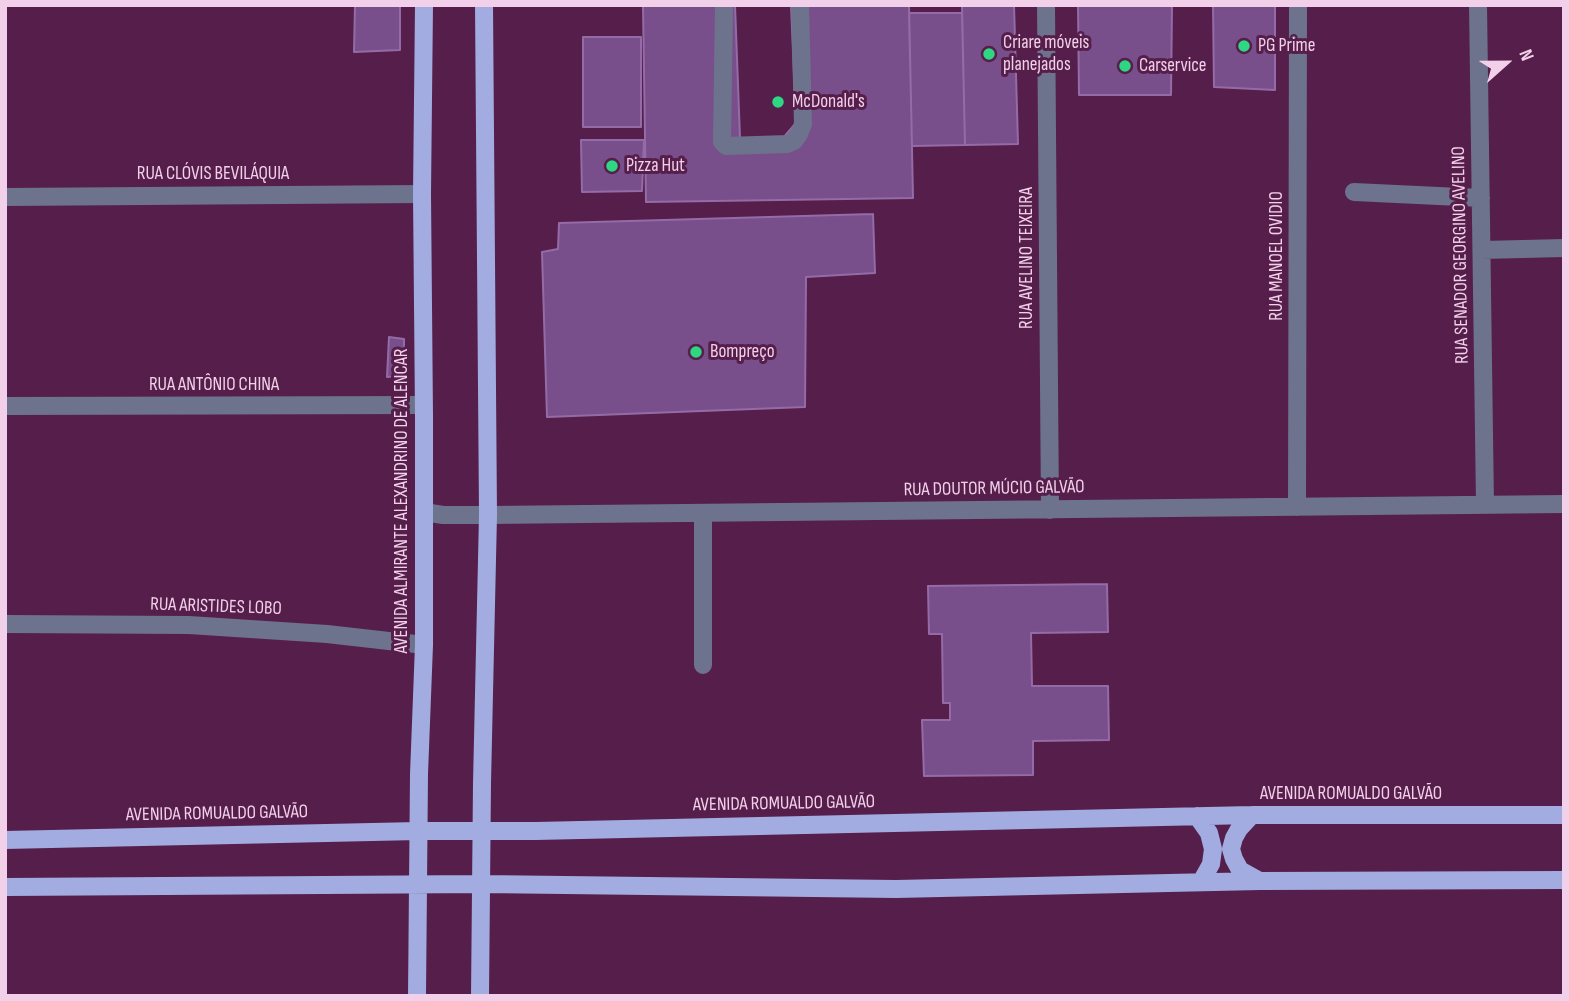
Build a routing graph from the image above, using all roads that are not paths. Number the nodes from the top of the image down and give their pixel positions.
1 (424, 5) edge
2 (484, 5) edge
3 (724, 5) edge
4 (800, 5) edge
5 (1046, 5) edge
6 (1298, 5) edge
7 (1478, 5) edge
8 (1354, 192) dead end
9 (422, 194) junction
10 (5, 197) edge
11 (1481, 198) junction
12 (1564, 248) edge
13 (1482, 250) junction
14 (423, 405) junction
15 (5, 406) edge
16 (1564, 504) edge
17 (1485, 505) junction
18 (1297, 507) junction
19 (1050, 510) junction
20 (424, 512) junction
21 (703, 513) junction
22 (488, 515) junction
23 (5, 624) edge
24 (424, 645) junction
25 (703, 665) dead end
26 (1252, 815) junction
27 (1197, 816) junction
28 (1564, 816) edge
29 (418, 831) junction
30 (481, 831) junction
31 (5, 840) edge
32 (1564, 880) edge
33 (1260, 881) junction
34 (1201, 882) junction
35 (418, 884) junction
36 (482, 884) junction
37 (5, 887) edge
38 (417, 996) edge
39 (480, 996) edge

1 - 9 main road, AVENIDA ALMIRANTE ALEXANDRINO DE ALENCAR
2 - 22 main road
3 - 4 street
5 - 19 street, RUA AVELINO TEIXEIRA
6 - 18 street, RUA MANOEL OVIDIO
7 - 11 street, RUA SENADOR GEORGINO AVELINO
8 - 11 street
9 - 10 street, RUA CLÓVIS BEVILÁQUIA
9 - 14 main road, AVENIDA ALMIRANTE ALEXANDRINO DE ALENCAR
11 - 13 street, RUA SENADOR GEORGINO AVELINO
12 - 13 street
13 - 17 street, RUA SENADOR GEORGINO AVELINO
14 - 15 street, RUA ANTÔNIO CHINA
14 - 20 main road, AVENIDA ALMIRANTE ALEXANDRINO DE ALENCAR
16 - 17 street, RUA DOUTOR MÚCIO GALVÃO
17 - 18 street, RUA DOUTOR MÚCIO GALVÃO
18 - 19 street, RUA DOUTOR MÚCIO GALVÃO
19 - 21 street, RUA DOUTOR MÚCIO GALVÃO
20 - 22 street, RUA DOUTOR MÚCIO GALVÃO
20 - 24 main road, AVENIDA ALMIRANTE ALEXANDRINO DE ALENCAR
21 - 22 street, RUA DOUTOR MÚCIO GALVÃO
21 - 25 street
22 - 30 main road
23 - 24 street, RUA ARISTIDES LOBO
24 - 29 main road, AVENIDA ALMIRANTE ALEXANDRINO DE ALENCAR
26 - 27 main road, AVENIDA ROMUALDO GALVÃO
26 - 28 main road, AVENIDA ROMUALDO GALVÃO
26 - 33 main road
27 - 30 main road, AVENIDA ROMUALDO GALVÃO
27 - 34 main road
29 - 30 main road, AVENIDA ROMUALDO GALVÃO
29 - 31 main road, AVENIDA ROMUALDO GALVÃO
29 - 35 main road, AVENIDA ALMIRANTE ALEXANDRINO DE ALENCAR
30 - 36 main road
32 - 33 main road
33 - 34 main road
34 - 36 main road
35 - 36 main road
35 - 37 main road
35 - 38 main road, AVENIDA ALMIRANTE ALEXANDRINO DE ALENCAR
36 - 39 main road

